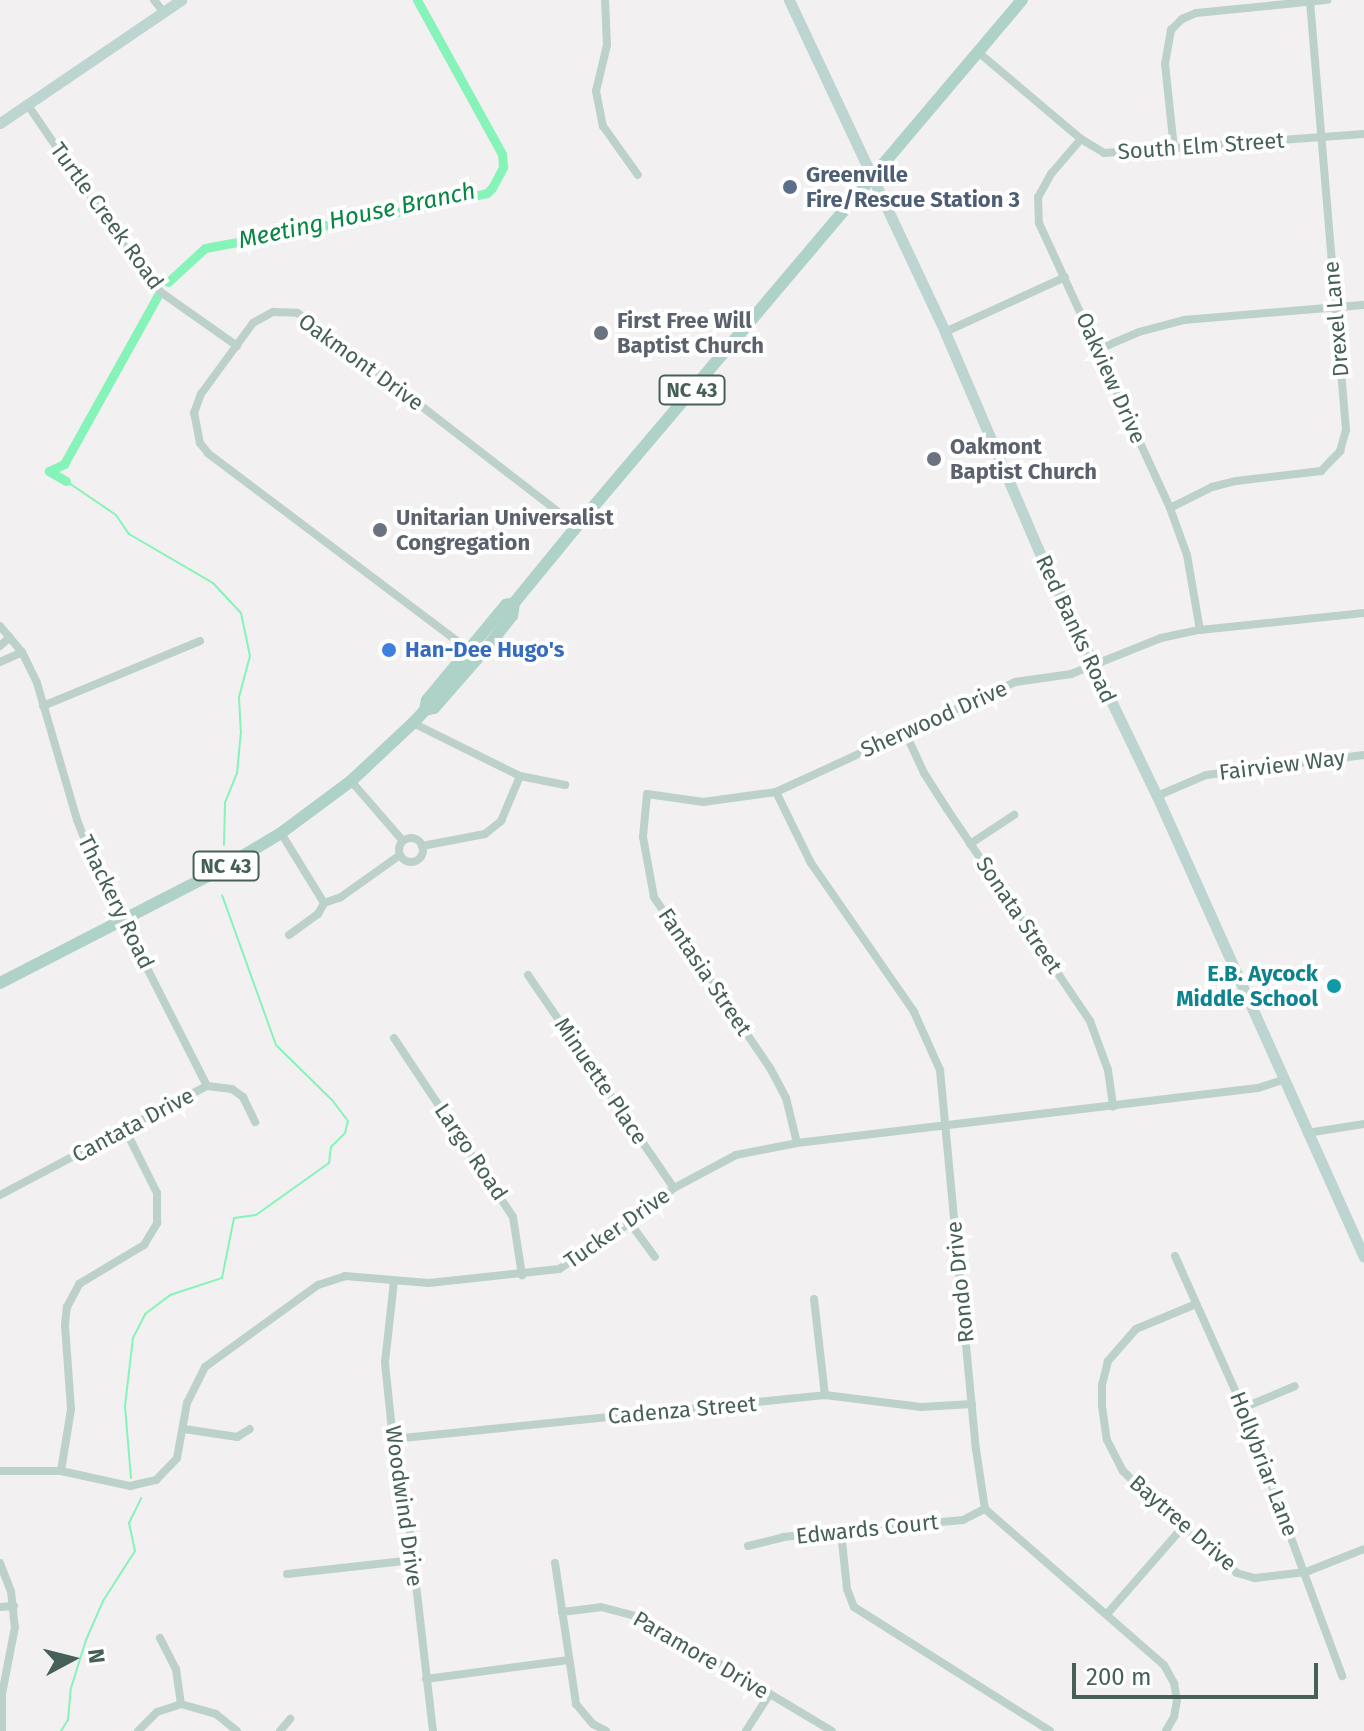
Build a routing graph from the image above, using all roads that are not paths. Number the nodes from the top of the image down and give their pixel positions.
1 (154, 0) edge
2 (181, 0) edge
3 (595, 0) edge
4 (605, 0) edge
5 (789, 0) edge
6 (1022, 0) edge
7 (1327, 0) edge
8 (1310, 1) edge
9 (164, 13) junction
10 (978, 52) junction
11 (27, 104) junction
12 (0, 123) edge
13 (1364, 134) edge
14 (1321, 137) junction
15 (1081, 139) junction
16 (1174, 149) junction
17 (638, 175) dead end
18 (871, 179) junction
19 (1065, 277) junction
20 (1364, 305) edge
21 (1335, 307) junction
22 (945, 332) junction
23 (237, 346) junction
24 (1097, 350) junction
25 (1170, 508) junction
26 (577, 526) junction
27 (508, 606) junction
28 (1364, 613) edge
29 (0, 626) edge
30 (1200, 630) junction
31 (10, 637) junction
32 (200, 641) dead end
33 (0, 646) edge
34 (469, 650) junction
35 (22, 652) junction
36 (0, 662) edge
37 (1093, 667) junction
38 (438, 704) junction
39 (43, 706) junction
40 (425, 710) junction
41 (413, 723) junction
42 (905, 732) junction
43 (1364, 755) edge
44 (520, 776) junction
45 (351, 781) junction
46 (565, 785) dead end
47 (776, 792) junction
48 (647, 794) joint
49 (1157, 796) junction
50 (1014, 815) dead end
51 (281, 833) junction
52 (403, 841) junction
53 (970, 844) junction
54 (422, 846) junction
55 (400, 855) junction
56 (324, 903) junction
57 (123, 919) junction
58 (289, 935) dead end
59 (528, 975) dead end
60 (0, 983) edge
61 (394, 1038) dead end
62 (1282, 1080) junction
63 (207, 1086) junction
64 (1113, 1107) junction
65 (255, 1122) dead end
66 (1364, 1124) edge
67 (945, 1127) junction
68 (125, 1129) junction
69 (1307, 1133) junction
70 (797, 1143) junction
71 (674, 1188) junction
72 (0, 1195) edge
73 (630, 1223) junction
74 (1175, 1256) dead end
75 (655, 1257) dead end
76 (1364, 1257) edge
77 (522, 1275) junction
78 (394, 1281) junction
79 (814, 1299) dead end
80 (1196, 1304) junction
81 (1295, 1386) dead end
82 (825, 1395) junction
83 (972, 1404) junction
84 (1243, 1408) junction
85 (184, 1429) junction
86 (250, 1429) dead end
87 (393, 1439) junction
88 (0, 1471) edge
89 (61, 1471) junction
90 (985, 1509) junction
91 (1182, 1528) junction
92 (841, 1532) junction
93 (748, 1546) dead end
94 (1364, 1549) edge
95 (413, 1560) junction
96 (0, 1563) edge
97 (555, 1563) dead end
98 (1306, 1572) junction
99 (287, 1574) dead end
100 (14, 1606) junction
101 (0, 1607) edge
102 (562, 1612) junction
103 (1107, 1614) junction
104 (160, 1638) dead end
105 (569, 1660) junction
106 (1342, 1676) dead end
107 (426, 1679) junction
108 (769, 1695) junction
109 (181, 1704) junction
110 (290, 1719) dead end
111 (2, 1731) edge
112 (138, 1731) edge
113 (237, 1731) edge
114 (280, 1731) edge
115 (433, 1731) edge
116 (606, 1731) edge
117 (746, 1731) edge
118 (832, 1731) edge
119 (1050, 1731) edge
120 (1166, 1731) edge

1 - 9 street
2 - 9 street
3 - 4 street
4 - 17 street
5 - 18 street, Red Banks Road
6 - 10 main road, NC 43
7 - 8 street
8 - 14 street, Drexel Lane
8 - 16 street
9 - 11 street
10 - 15 street, South Elm Street
10 - 18 main road, NC 43
11 - 12 street
11 - 23 street, Turtle Creek Road
13 - 14 street, South Elm Street
14 - 16 street, South Elm Street
14 - 21 street, Drexel Lane
15 - 16 street, South Elm Street
15 - 19 street, Oakview Drive
18 - 22 street, Red Banks Road
18 - 26 main road, NC 43
19 - 22 street
19 - 24 street, Oakview Drive
20 - 21 street
21 - 24 street
21 - 25 street, Drexel Lane
22 - 37 street, Red Banks Road
23 - 26 street, Oakmont Drive
23 - 34 street, Oakmont Drive
24 - 25 street, Oakview Drive
25 - 30 street, Oakview Drive
26 - 27 main road, NC 43
27 - 34 main road, NC 43
27 - 38 main road, NC 43
28 - 30 street, Sherwood Drive
29 - 31 street, Thackery Road
30 - 37 street, Sherwood Drive
31 - 33 street
31 - 35 street, Thackery Road
32 - 39 street
34 - 38 main road
34 - 40 main road, NC 43
35 - 36 street
35 - 39 street, Thackery Road
37 - 42 street, Sherwood Drive
37 - 49 street, Red Banks Road
38 - 40 main road, NC 43
39 - 57 street, Thackery Road
40 - 41 main road, NC 43
41 - 44 street
41 - 45 main road, NC 43
42 - 47 street, Sherwood Drive
42 - 53 street, Sonata Street
43 - 49 street, Fairview Way
44 - 46 street
44 - 54 street
45 - 51 main road, NC 43
45 - 52 street
47 - 48 street, Sherwood Drive
47 - 67 street, Rondo Drive
48 - 70 street, Fantasia Street
49 - 62 street, Red Banks Road
50 - 53 street
51 - 56 street
51 - 57 main road, NC 43
52 - 54 street
52 - 55 street
53 - 64 street, Sonata Street
54 - 55 street
55 - 56 street
56 - 58 street
57 - 60 main road, NC 43
57 - 63 street, Thackery Road
59 - 71 street, Minuette Place
61 - 77 street, Largo Road
62 - 64 street, Tucker Drive
62 - 69 street, Red Banks Road
63 - 65 street, Cantata Drive
63 - 68 street, Cantata Drive
64 - 67 street, Tucker Drive
66 - 69 street
67 - 70 street, Tucker Drive
67 - 83 street, Rondo Drive
68 - 72 street, Cantata Drive
68 - 89 street
69 - 76 street, Red Banks Road
70 - 71 street, Tucker Drive
71 - 73 street, Tucker Drive
73 - 75 street
73 - 77 street, Tucker Drive
74 - 80 street, Hollybriar Lane
77 - 78 street, Tucker Drive
78 - 85 street, Tucker Drive
78 - 87 street, Woodwind Drive
79 - 82 street
80 - 84 street, Hollybriar Lane
80 - 91 street, Baytree Drive
81 - 84 street
82 - 83 street, Cadenza Street
82 - 87 street, Cadenza Street
83 - 90 street, Rondo Drive
84 - 98 street, Hollybriar Lane
85 - 86 street
85 - 89 street, Tucker Drive
87 - 95 street, Woodwind Drive
88 - 89 street, Tucker Drive
90 - 92 street, Edwards Court
90 - 103 street
91 - 98 street, Baytree Drive
91 - 103 street
92 - 93 street, Edwards Court
92 - 119 street
94 - 98 street, Baytree Drive
95 - 99 street
95 - 107 street, Woodwind Drive
96 - 100 street
97 - 102 street
98 - 106 street, Hollybriar Lane
100 - 101 street
100 - 111 street
102 - 105 street
102 - 108 street, Paramore Drive
103 - 120 street
104 - 109 street
105 - 107 street
105 - 116 street
107 - 115 street, Woodwind Drive
108 - 117 street
108 - 118 street, Paramore Drive
109 - 112 street
109 - 113 street
110 - 114 street

